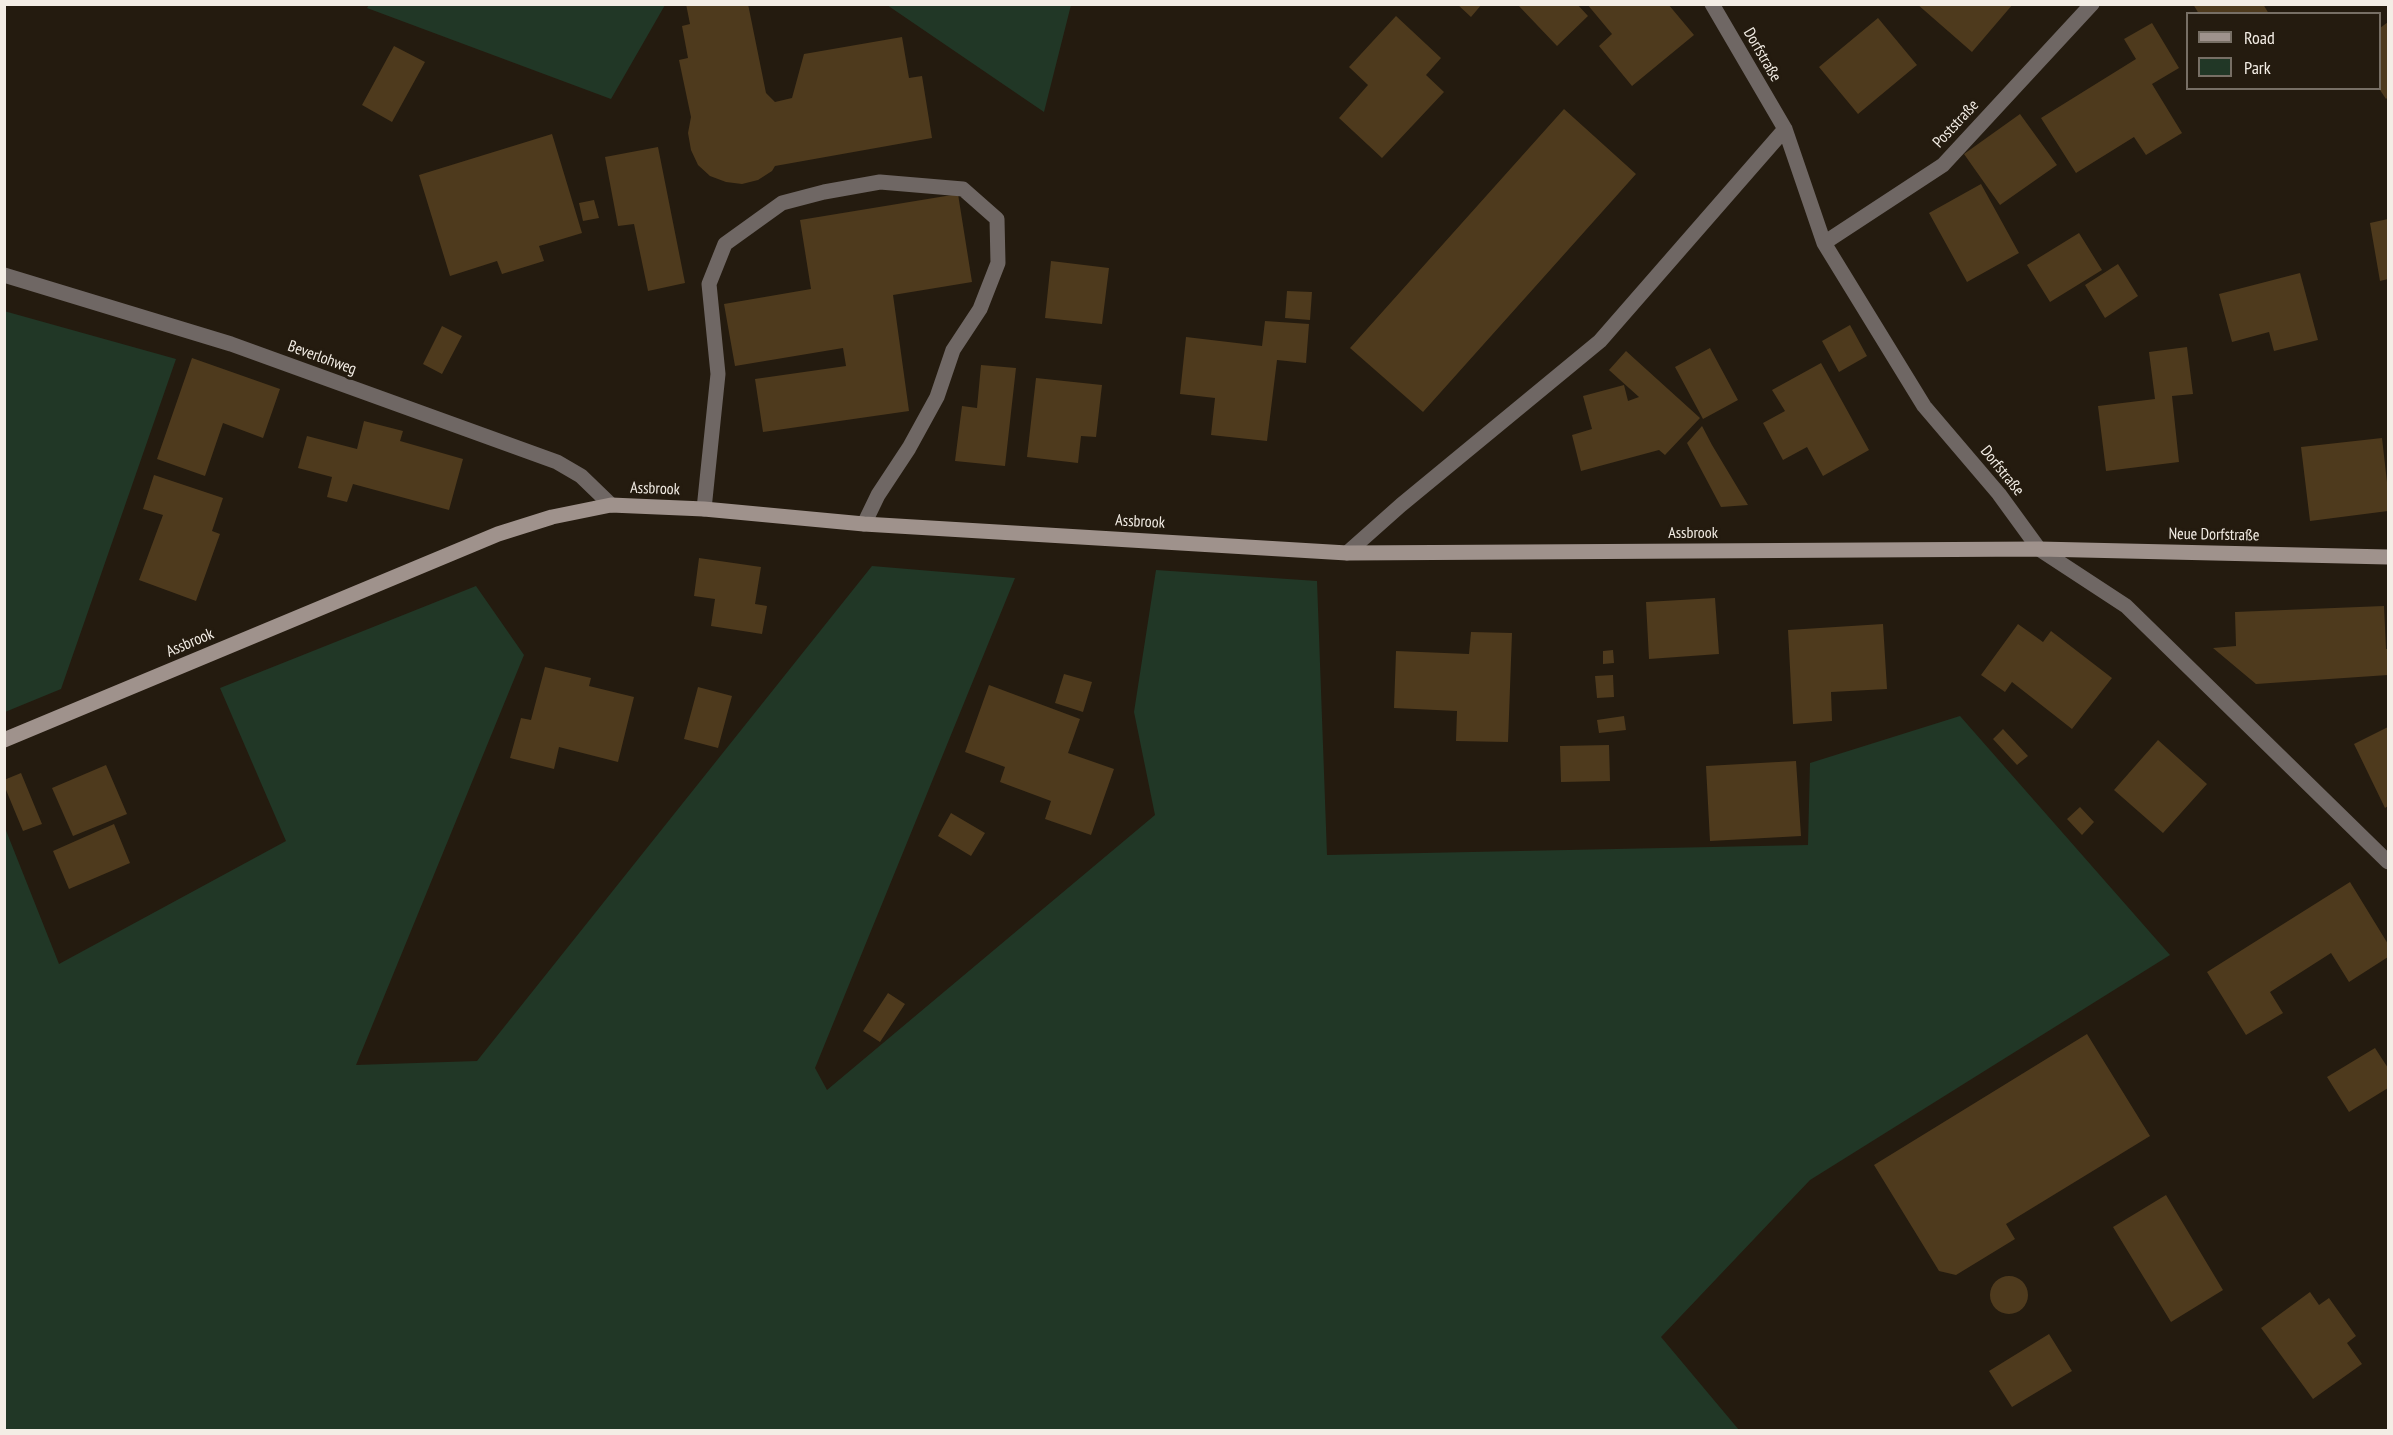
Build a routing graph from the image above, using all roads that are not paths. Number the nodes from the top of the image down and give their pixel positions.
1 (1712, 4) edge
2 (2092, 4) edge
3 (1785, 129) junction
4 (1824, 243) junction
5 (4, 275) edge
6 (611, 505) junction
7 (704, 509) junction
8 (864, 524) junction
9 (2039, 549) junction
10 (1347, 553) junction
11 (2388, 557) edge
12 (4, 740) edge
13 (2388, 862) edge

1 - 3 street, Dorfstraße
2 - 4 street, Poststraße
3 - 4 street, Dorfstraße
3 - 10 street
4 - 9 street, Dorfstraße
5 - 6 street, Beverlohweg
6 - 7 street, Assbrook
6 - 12 street, Assbrook
7 - 8 street, Assbrook
7 - 8 street
8 - 10 street, Assbrook
9 - 10 street, Assbrook
9 - 11 street, Neue Dorfstraße
9 - 13 street, Dorfstraße

